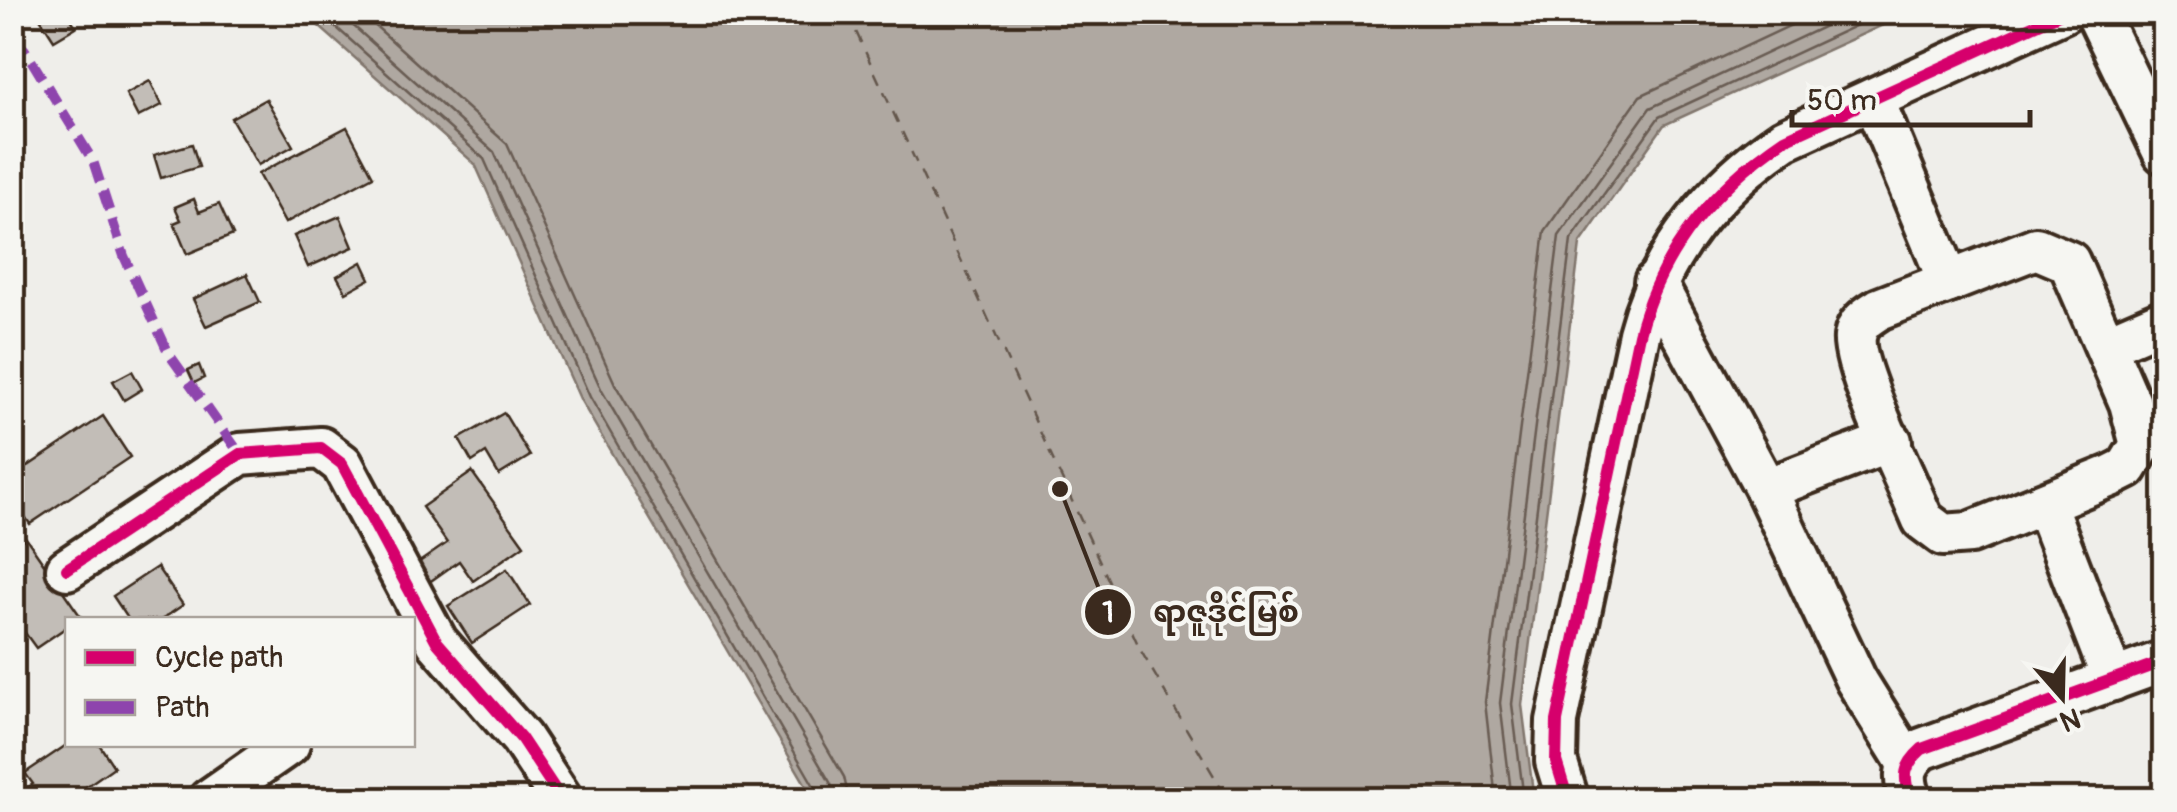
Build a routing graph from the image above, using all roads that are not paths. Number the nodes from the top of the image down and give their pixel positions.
1 (2063, 12) edge
2 (2096, 12) edge
3 (1873, 99) junction
4 (2164, 153) edge
5 (1655, 282) junction
6 (1949, 282) junction
7 (2164, 320) edge
8 (2106, 345) junction
9 (1891, 440) junction
10 (1766, 489) junction
11 (2045, 504) junction
12 (67, 569) dead end
13 (410, 617) edge
14 (425, 651) edge
15 (2164, 661) edge
16 (2113, 680) junction
17 (285, 747) edge
18 (1909, 781) edge
19 (210, 800) edge
20 (562, 800) edge
21 (1568, 800) edge

1 - 3 street
2 - 4 street
3 - 5 street
3 - 6 street
5 - 10 street
5 - 21 street
6 - 8 street
6 - 9 street
7 - 8 street
8 - 11 street
9 - 10 street
9 - 11 street
10 - 18 street
11 - 16 street
12 - 13 street
14 - 20 street
15 - 16 street
16 - 18 street
17 - 19 street

